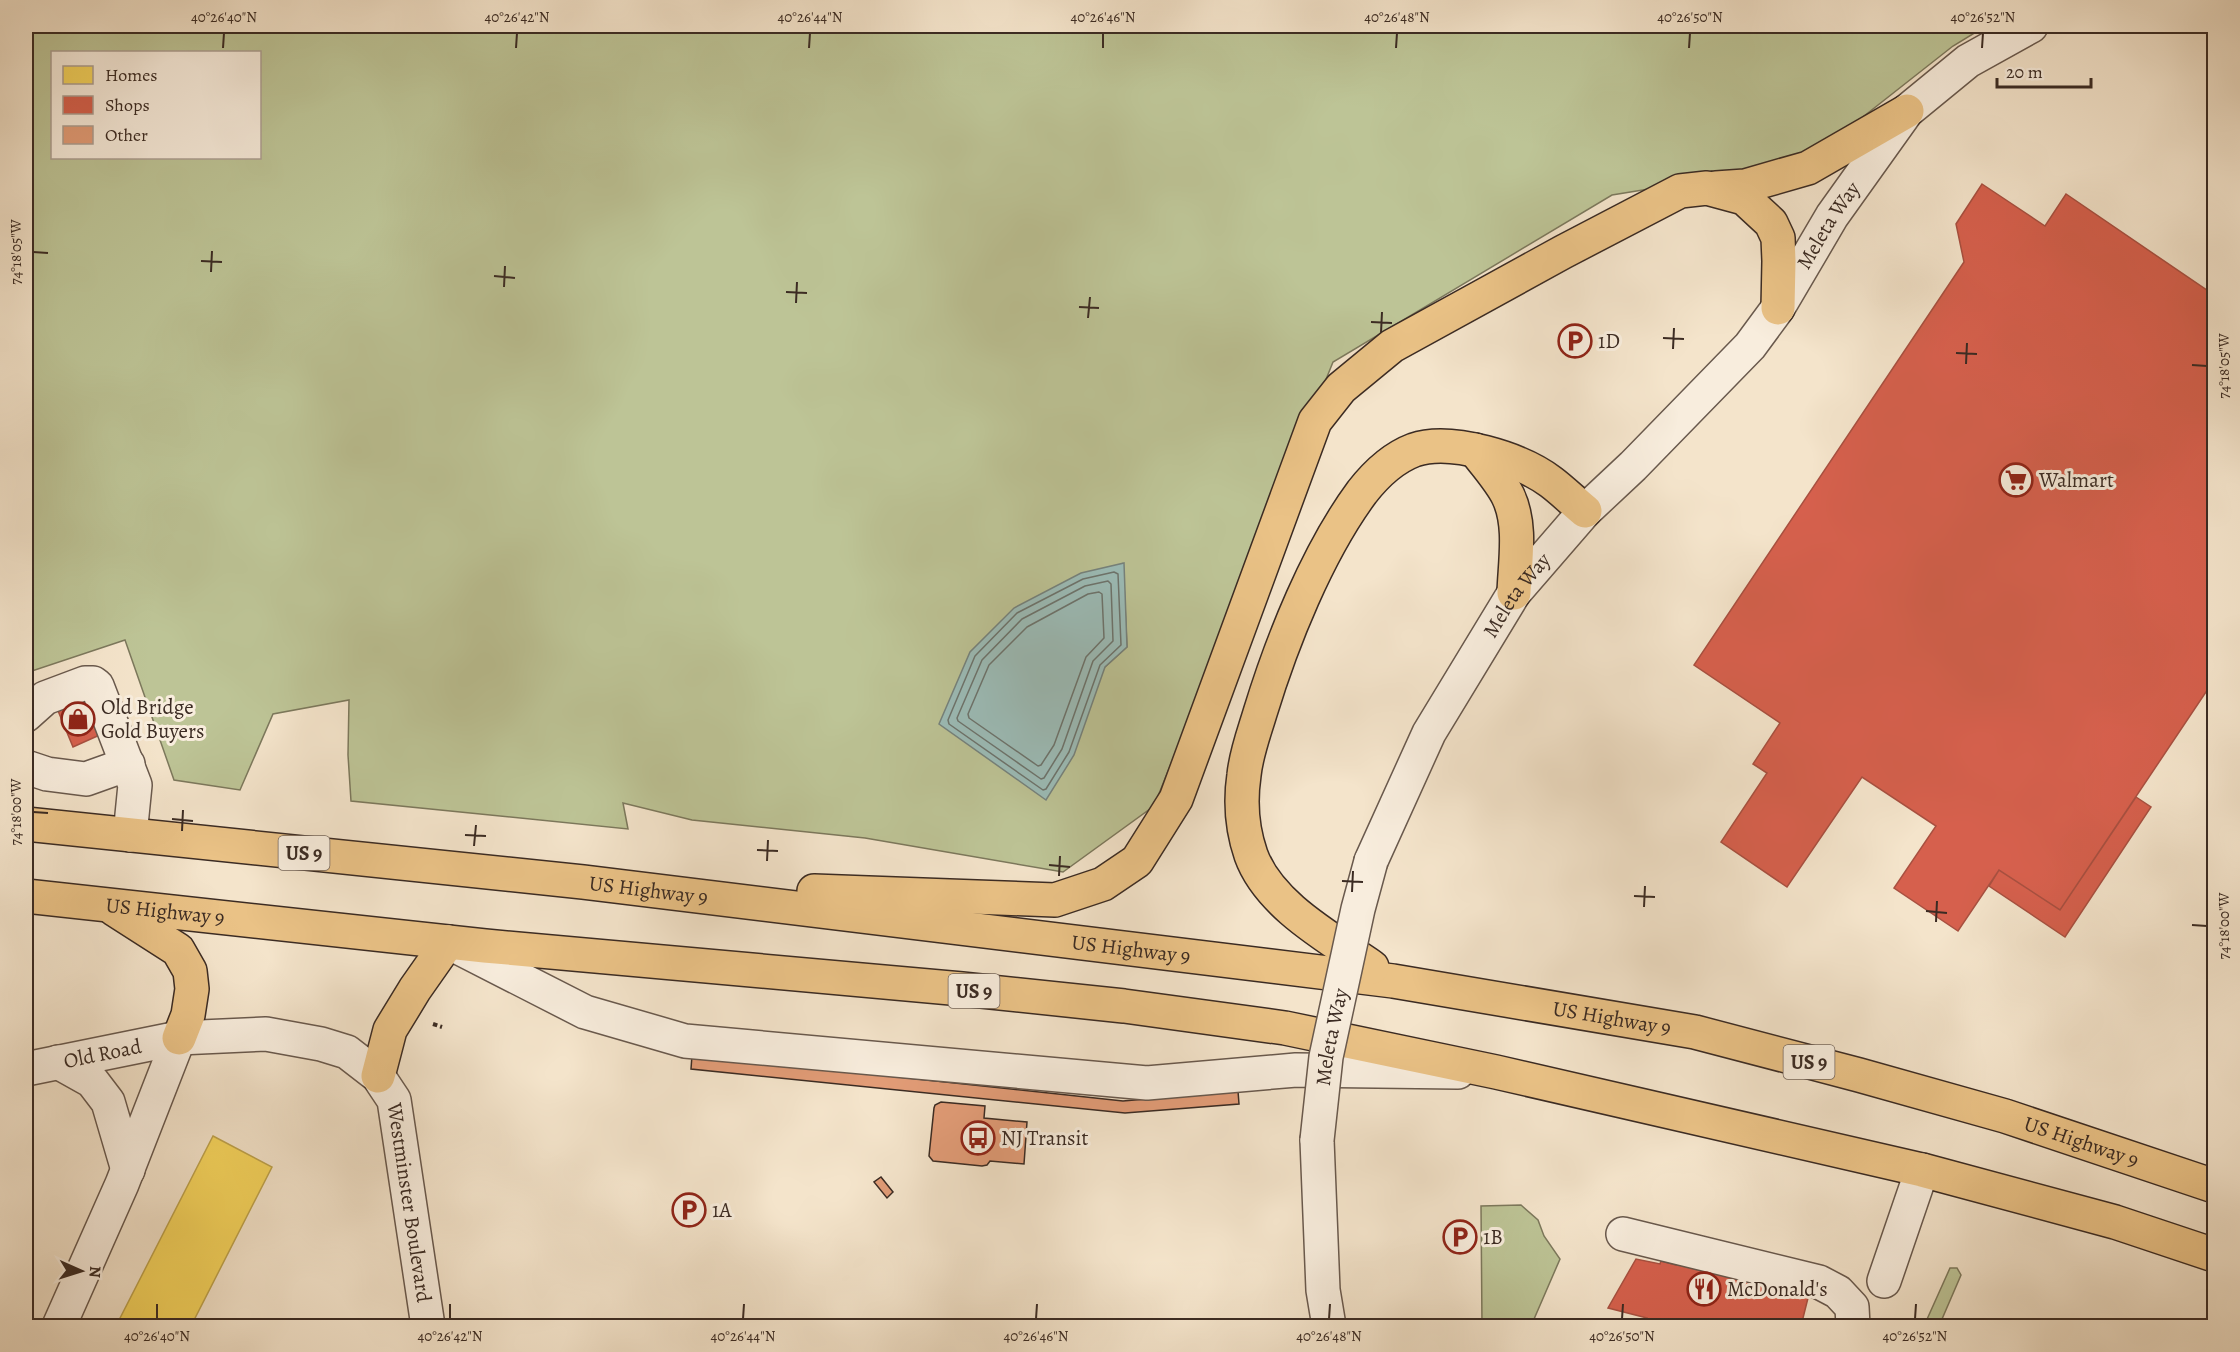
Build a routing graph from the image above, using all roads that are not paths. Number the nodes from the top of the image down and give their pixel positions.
1 (2031, 26) edge
2 (1907, 111) junction
3 (1707, 188) junction
4 (1778, 308) junction
5 (1475, 450) junction
6 (1585, 511) junction
7 (1514, 594) junction
8 (26, 715) edge
9 (128, 764) junction
10 (26, 767) edge
11 (26, 824) edge
12 (130, 835) junction
13 (583, 882) junction
14 (26, 896) edge
15 (108, 904) junction
16 (448, 942) junction
17 (1394, 981) junction
18 (180, 1038) junction
19 (58, 1062) junction
20 (26, 1069) edge
21 (1496, 1072) junction
22 (378, 1076) junction
23 (128, 1170) junction
24 (1922, 1170) junction
25 (2214, 1186) edge
26 (1623, 1234) dead end
27 (2214, 1254) edge
28 (1884, 1281) dead end
29 (59, 1326) edge
30 (428, 1326) edge
31 (1329, 1326) edge
32 (1853, 1326) edge

1 - 2 street, Meleta Way
2 - 3 highway
2 - 4 street, Meleta Way
3 - 4 highway
3 - 13 highway
4 - 6 street, Meleta Way
5 - 6 highway
5 - 7 highway
5 - 17 highway
6 - 7 street, Meleta Way
7 - 31 street, Meleta Way, bridge
8 - 9 street
9 - 10 street
9 - 12 street
11 - 12 highway, US Highway 9 / US 9
12 - 13 highway, US Highway 9 / US 9
13 - 17 highway, US Highway 9 / US 9
14 - 15 highway, US Highway 9 / US 9
15 - 16 highway, US Highway 9 / US 9
15 - 18 highway
16 - 21 highway, US Highway 9 / US 9
16 - 21 street
16 - 22 highway
17 - 25 highway, US Highway 9 / US 9
18 - 19 street, Old Road
18 - 22 street, Westminster Boulevard
18 - 23 street
19 - 20 street, Old Road
19 - 23 street
21 - 24 highway, US Highway 9 / US 9
22 - 30 street, Westminster Boulevard
23 - 29 street
24 - 27 highway, US Highway 9 / US 9
24 - 28 street
26 - 32 street

